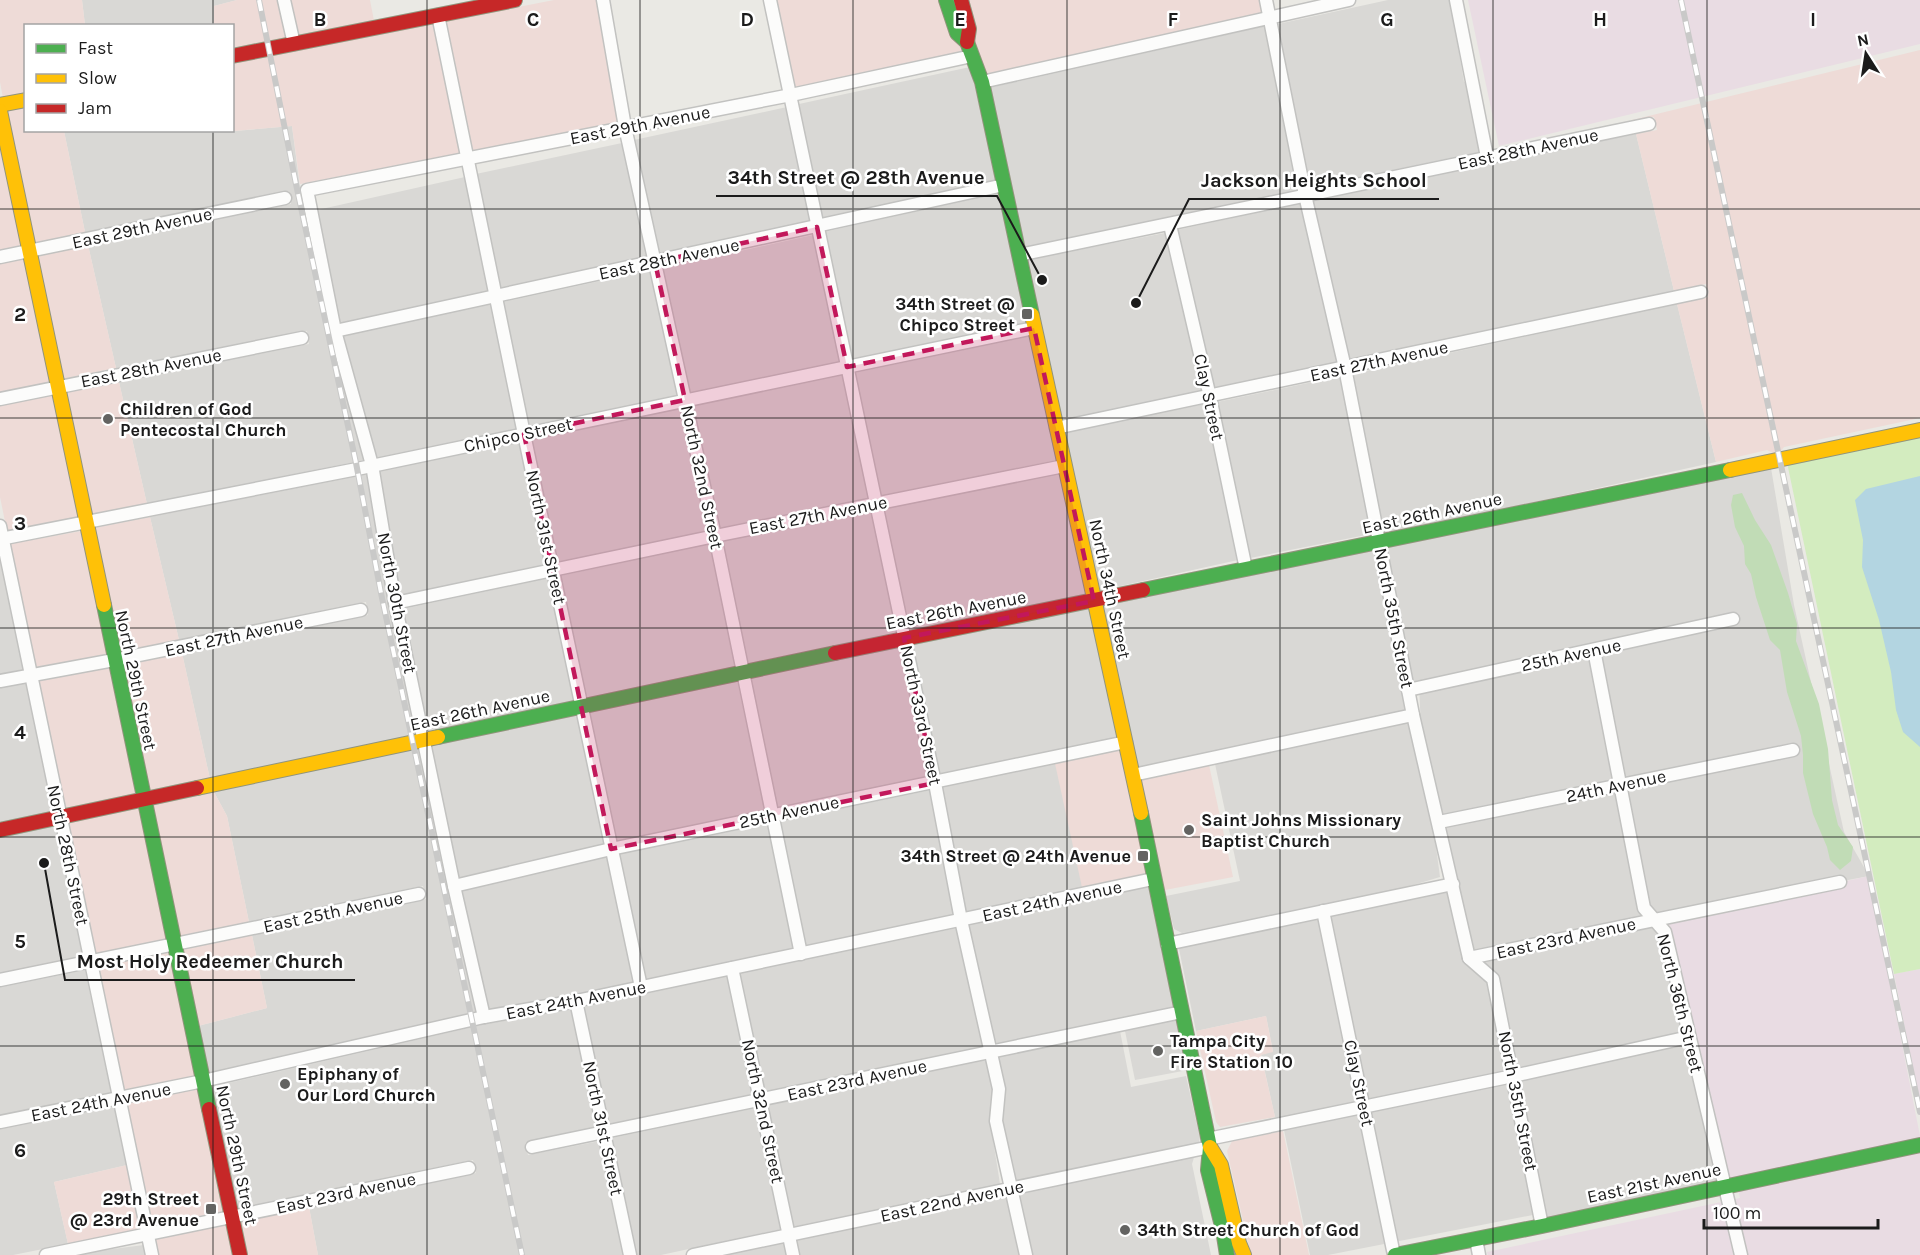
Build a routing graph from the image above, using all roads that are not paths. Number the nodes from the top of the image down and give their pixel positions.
1 (284, 0) edge
2 (514, 0) edge
3 (603, 0) edge
4 (770, 0) edge
5 (946, 0) edge
6 (961, 0) edge
7 (1266, 0) edge
8 (1349, 0) edge
9 (1456, 0) edge
10 (438, 15) junction
11 (1270, 17) junction
12 (967, 42) junction
13 (294, 44) junction
14 (234, 56) edge
15 (972, 56) junction
16 (982, 82) junction
17 (791, 95) junction
18 (24, 100) edge
19 (0, 105) edge
20 (0, 111) edge
21 (1650, 124) dead end
22 (625, 127) junction
23 (1487, 158) junction
24 (467, 159) junction
25 (1004, 185) junction
26 (307, 190) joint
27 (1305, 195) junction
28 (285, 198) dead end
29 (1170, 225) junction
30 (817, 227) junction
31 (29, 251) junction
32 (1019, 255) junction
33 (0, 257) edge
34 (655, 262) junction
35 (1701, 292) dead end
36 (496, 297) junction
37 (1035, 328) junction
38 (334, 331) junction
39 (302, 338) dead end
40 (847, 367) junction
41 (1345, 368) junction
42 (57, 387) junction
43 (1210, 397) junction
44 (0, 399) edge
45 (685, 400) junction
46 (1056, 428) junction
47 (1920, 430) edge
48 (524, 434) junction
49 (372, 465) junction
50 (1064, 466) junction
51 (875, 503) junction
52 (86, 523) junction
53 (1, 535) edge
54 (715, 536) junction
55 (1379, 543) junction
56 (1246, 569) junction
57 (553, 571) junction
58 (1094, 601) junction
59 (395, 603) junction
60 (361, 609) dead end
61 (1733, 619) dead end
62 (904, 638) junction
63 (1594, 650) junction
64 (114, 660) junction
65 (742, 672) junction
66 (30, 674) junction
67 (0, 681) edge
68 (1408, 690) junction
69 (582, 706) junction
70 (1413, 715) junction
71 (424, 740) junction
72 (1126, 742) junction
73 (1793, 750) dead end
74 (1133, 775) junction
75 (935, 783) junction
76 (1621, 785) junction
77 (143, 800) junction
78 (772, 816) junction
79 (60, 818) junction
80 (1439, 822) junction
81 (0, 830) edge
82 (611, 849) junction
83 (1153, 879) junction
84 (1840, 882) dead end
85 (1453, 884) junction
86 (454, 886) junction
87 (419, 894) dead end
88 (1323, 911) junction
89 (1655, 919) junction
90 (961, 920) junction
91 (174, 944) junction
92 (1167, 944) junction
93 (801, 954) junction
94 (1469, 958) junction
95 (90, 962) junction
96 (732, 968) junction
97 (0, 980) edge
98 (641, 987) junction
99 (576, 1002) junction
100 (1182, 1012) junction
101 (484, 1017) junction
102 (1689, 1037) junction
103 (990, 1052) junction
104 (1514, 1076) junction
105 (203, 1081) junction
106 (118, 1098) junction
107 (761, 1100) junction
108 (1364, 1108) junction
109 (0, 1122) edge
110 (605, 1133) junction
111 (1209, 1143) junction
112 (1920, 1145) edge
113 (532, 1147) dead end
114 (469, 1168) dead end
115 (1725, 1186) junction
116 (1012, 1188) junction
117 (231, 1217) junction
118 (1542, 1226) junction
119 (148, 1234) junction
120 (789, 1235) junction
121 (1476, 1239) junction
122 (46, 1255) edge
123 (152, 1255) edge
124 (240, 1255) edge
125 (630, 1255) edge
126 (693, 1255) edge
127 (793, 1255) edge
128 (1026, 1255) edge
129 (1227, 1255) edge
130 (1244, 1255) edge
131 (1395, 1255) edge
132 (1479, 1255) edge
133 (1741, 1255) edge

1 - 13 street
2 - 10 street
3 - 22 street, North 32nd Street
4 - 17 street, North 33rd Street
5 - 12 street, North 34th Street
6 - 12 street, North 34th Street
7 - 11 street, North 35th Street
8 - 11 street
9 - 23 street
10 - 13 street
10 - 24 street, North 31st Street
11 - 16 street
11 - 27 street, North 35th Street
12 - 15 street, North 34th Street
13 - 14 street
15 - 16 street, North 34th Street
15 - 17 street, East 29th Avenue
16 - 25 street, North 34th Street
17 - 22 street, East 29th Avenue
17 - 30 street, North 33rd Street
18 - 19 street
20 - 31 street, North 29th Street
21 - 23 street, East 28th Avenue
22 - 24 street, East 29th Avenue
22 - 34 street, North 32nd Street
23 - 27 street, East 28th Avenue
24 - 26 street, East 29th Avenue
24 - 36 street, North 31st Street
25 - 30 street, East 28th Avenue
25 - 32 street, North 34th Street
26 - 38 street, North 30th Street
27 - 29 street, East 28th Avenue
27 - 41 street, North 35th Street
28 - 31 street, East 29th Avenue
29 - 32 street, East 28th Avenue
29 - 43 street, Clay Street
30 - 34 street, East 28th Avenue
30 - 40 street, North 33rd Street
31 - 33 street, East 29th Avenue
31 - 42 street, North 29th Street
32 - 37 street, North 34th Street
34 - 36 street, East 28th Avenue
34 - 45 street, North 32nd Street
35 - 41 street, East 27th Avenue
36 - 38 street, East 28th Avenue
36 - 48 street, North 31st Street
37 - 40 street, Chipco Street
37 - 46 street, North 34th Street
38 - 49 street, North 30th Street
39 - 42 street, East 28th Avenue
40 - 45 street, Chipco Street
40 - 51 street, North 33rd Street
41 - 43 street, East 27th Avenue
41 - 55 street, North 35th Street
42 - 44 street, East 28th Avenue
42 - 52 street, North 29th Street
43 - 46 street, East 27th Avenue
43 - 56 street, Clay Street
45 - 48 street, Chipco Street
45 - 54 street, North 32nd Street
46 - 50 street, North 34th Street
47 - 55 street, East 26th Avenue
48 - 49 street, Chipco Street
48 - 57 street, North 31st Street
49 - 52 street, Chipco Street
49 - 59 street, North 30th Street
50 - 51 street, East 27th Avenue
50 - 58 street, North 34th Street
51 - 54 street, East 27th Avenue
51 - 62 street, North 33rd Street
52 - 53 street, Chipco Street
52 - 64 street, North 29th Street
53 - 66 street, North 28th Street
54 - 57 street, East 27th Avenue
54 - 65 street, North 32nd Street
55 - 56 street, East 26th Avenue
55 - 68 street, North 35th Street
56 - 58 street, East 26th Avenue
57 - 59 street, East 27th Avenue
57 - 69 street, North 31st Street
58 - 62 street, East 26th Avenue
58 - 72 street, North 34th Street
59 - 71 street, North 30th Street
60 - 64 street, East 27th Avenue
61 - 63 street, 25th Avenue
62 - 65 street, East 26th Avenue
62 - 75 street, North 33rd Street
63 - 68 street, 25th Avenue
63 - 76 street, North 36th Street
64 - 66 street, East 27th Avenue
64 - 77 street, North 29th Street
65 - 69 street, East 26th Avenue
65 - 78 street, North 32nd Street
66 - 67 street, East 27th Avenue
66 - 79 street, North 28th Street
68 - 70 street, North 35th Street
69 - 71 street, East 26th Avenue
69 - 82 street, North 31st Street
70 - 74 street
70 - 80 street, North 35th Street
71 - 77 street, East 26th Avenue
71 - 86 street, North 30th Street
72 - 74 street, North 34th Street
72 - 75 street, 25th Avenue
73 - 76 street, 24th Avenue
74 - 83 street, North 34th Street
75 - 78 street, 25th Avenue
75 - 90 street, North 33rd Street
76 - 80 street, 24th Avenue
76 - 89 street, North 36th Street
77 - 79 street, East 26th Avenue
77 - 91 street, North 29th Street
78 - 82 street, 25th Avenue
78 - 93 street, North 32nd Street
79 - 81 street, East 26th Avenue
79 - 95 street, North 28th Street
80 - 85 street, North 35th Street
82 - 86 street, 25th Avenue
82 - 98 street, North 31st Street
83 - 90 street, East 24th Avenue
83 - 92 street, North 34th Street
84 - 89 street, East 23rd Avenue
85 - 88 street
85 - 94 street, North 35th Street
86 - 101 street, North 30th Street
87 - 91 street, East 25th Avenue
88 - 92 street
88 - 108 street, Clay Street
89 - 94 street, East 23rd Avenue
89 - 102 street, North 36th Street
90 - 93 street, East 24th Avenue
90 - 103 street, North 33rd Street
91 - 95 street, East 25th Avenue
91 - 105 street, North 29th Street
92 - 100 street, North 34th Street
93 - 96 street, East 24th Avenue
94 - 104 street, North 35th Street
95 - 97 street, East 25th Avenue
95 - 106 street, North 28th Street
96 - 98 street, East 24th Avenue
96 - 107 street, North 32nd Street
98 - 99 street, East 24th Avenue
99 - 101 street, East 24th Avenue
99 - 110 street, North 31st Street
100 - 103 street, East 23rd Avenue
100 - 111 street, North 34th Street
101 - 105 street, East 24th Avenue
102 - 104 street, East 22nd Avenue
102 - 115 street, North 36th Street
103 - 107 street, East 23rd Avenue
103 - 116 street, North 33rd Street
104 - 108 street, East 22nd Avenue
104 - 118 street, North 35th Street
105 - 106 street, East 24th Avenue
105 - 117 street, North 29th Street
106 - 109 street, East 24th Avenue
106 - 119 street, North 28th Street
107 - 110 street, East 23rd Avenue
107 - 120 street, North 32nd Street
108 - 111 street, East 22nd Avenue
108 - 131 street, Clay Street
110 - 113 street, East 23rd Avenue
110 - 125 street, North 31st Street
111 - 116 street, East 22nd Avenue
111 - 129 street, North 34th Street
111 - 130 street, North 34th Street
112 - 115 street, East 21st Avenue
114 - 117 street, East 23rd Avenue
115 - 118 street, East 21st Avenue
115 - 133 street, North 36th Street
116 - 120 street, East 22nd Avenue
116 - 128 street, North 33rd Street
117 - 119 street, East 23rd Avenue
117 - 124 street, North 29th Street
118 - 121 street, East 21st Avenue
119 - 122 street, East 23rd Avenue
119 - 123 street, North 28th Street
120 - 126 street, East 22nd Avenue
120 - 127 street, North 32nd Street
121 - 131 street, East 21st Avenue
121 - 132 street

